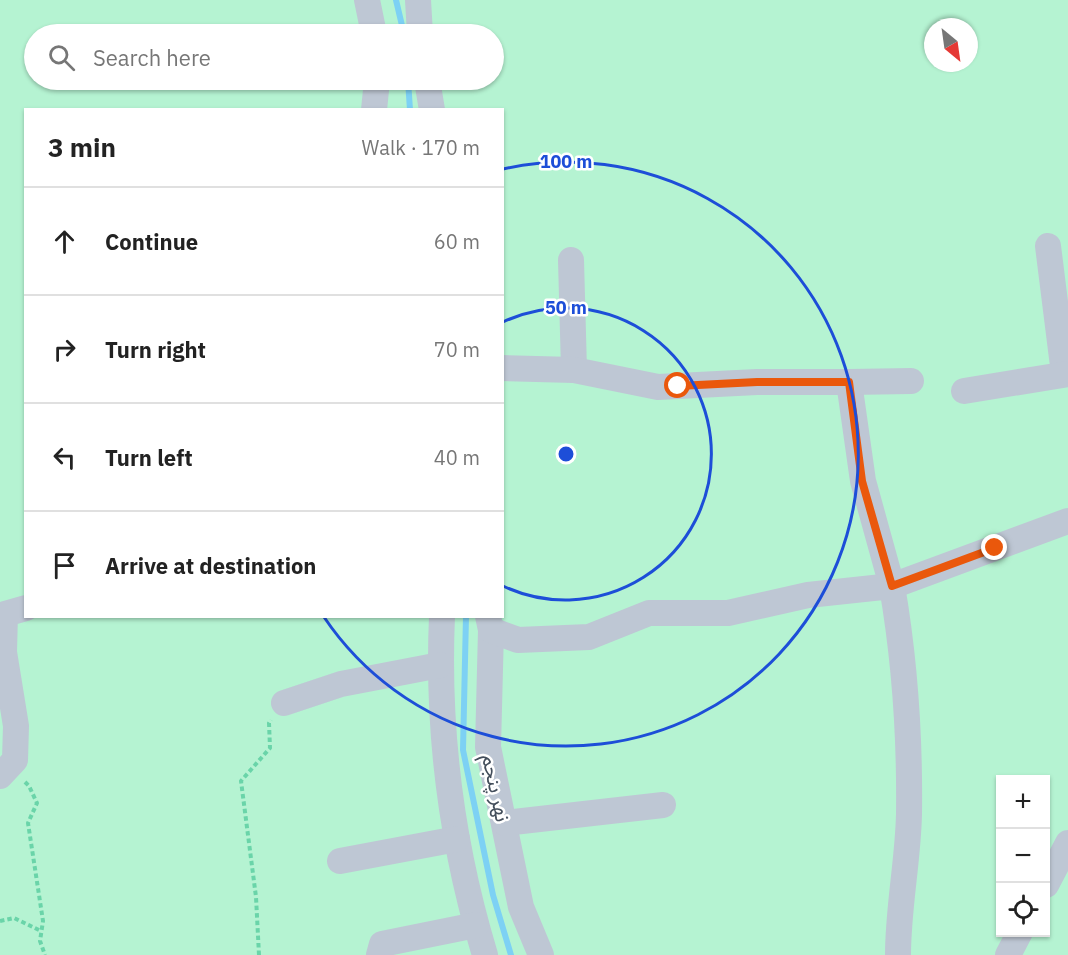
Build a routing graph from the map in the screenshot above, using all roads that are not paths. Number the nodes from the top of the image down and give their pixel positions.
1 (367, 0) edge
2 (418, 0) edge
3 (372, 24) edge
4 (419, 24) edge
5 (376, 90) edge
6 (429, 90) edge
7 (374, 108) edge
8 (432, 108) edge
9 (1048, 246) dead end
10 (571, 260) dead end
11 (504, 368) edge
12 (574, 370) junction
13 (1066, 374) edge
14 (911, 381) dead end
15 (849, 382) junction
16 (964, 391) dead end
17 (1068, 521) edge
18 (892, 586) junction
19 (10, 611) edge
20 (442, 618) edge
21 (490, 623) edge
22 (440, 664) junction
23 (284, 704) road end
24 (4, 772) edge
25 (663, 805) dead end
26 (505, 824) junction
27 (457, 838) junction
28 (1068, 843) edge
29 (340, 861) dead end
30 (1047, 883) edge
31 (476, 925) junction
32 (1018, 937) edge
33 (379, 955) edge
34 (485, 955) edge
35 (541, 955) edge
36 (898, 955) edge
37 (1008, 955) edge

1 - 3 street
2 - 4 street
5 - 7 street
6 - 8 street
9 - 13 street
10 - 12 street
11 - 12 street
12 - 15 street
13 - 16 street
14 - 15 street
15 - 18 street
17 - 18 street
18 - 21 street
18 - 36 street
19 - 24 street
20 - 22 street, نهر پنجم
21 - 26 street, نهر پنجم
22 - 23 street
22 - 27 street, نهر پنجم
25 - 26 street
26 - 35 street, نهر پنجم
27 - 29 street
27 - 31 street, نهر پنجم
28 - 30 street
31 - 33 street
31 - 34 street, نهر پنجم
32 - 37 street

